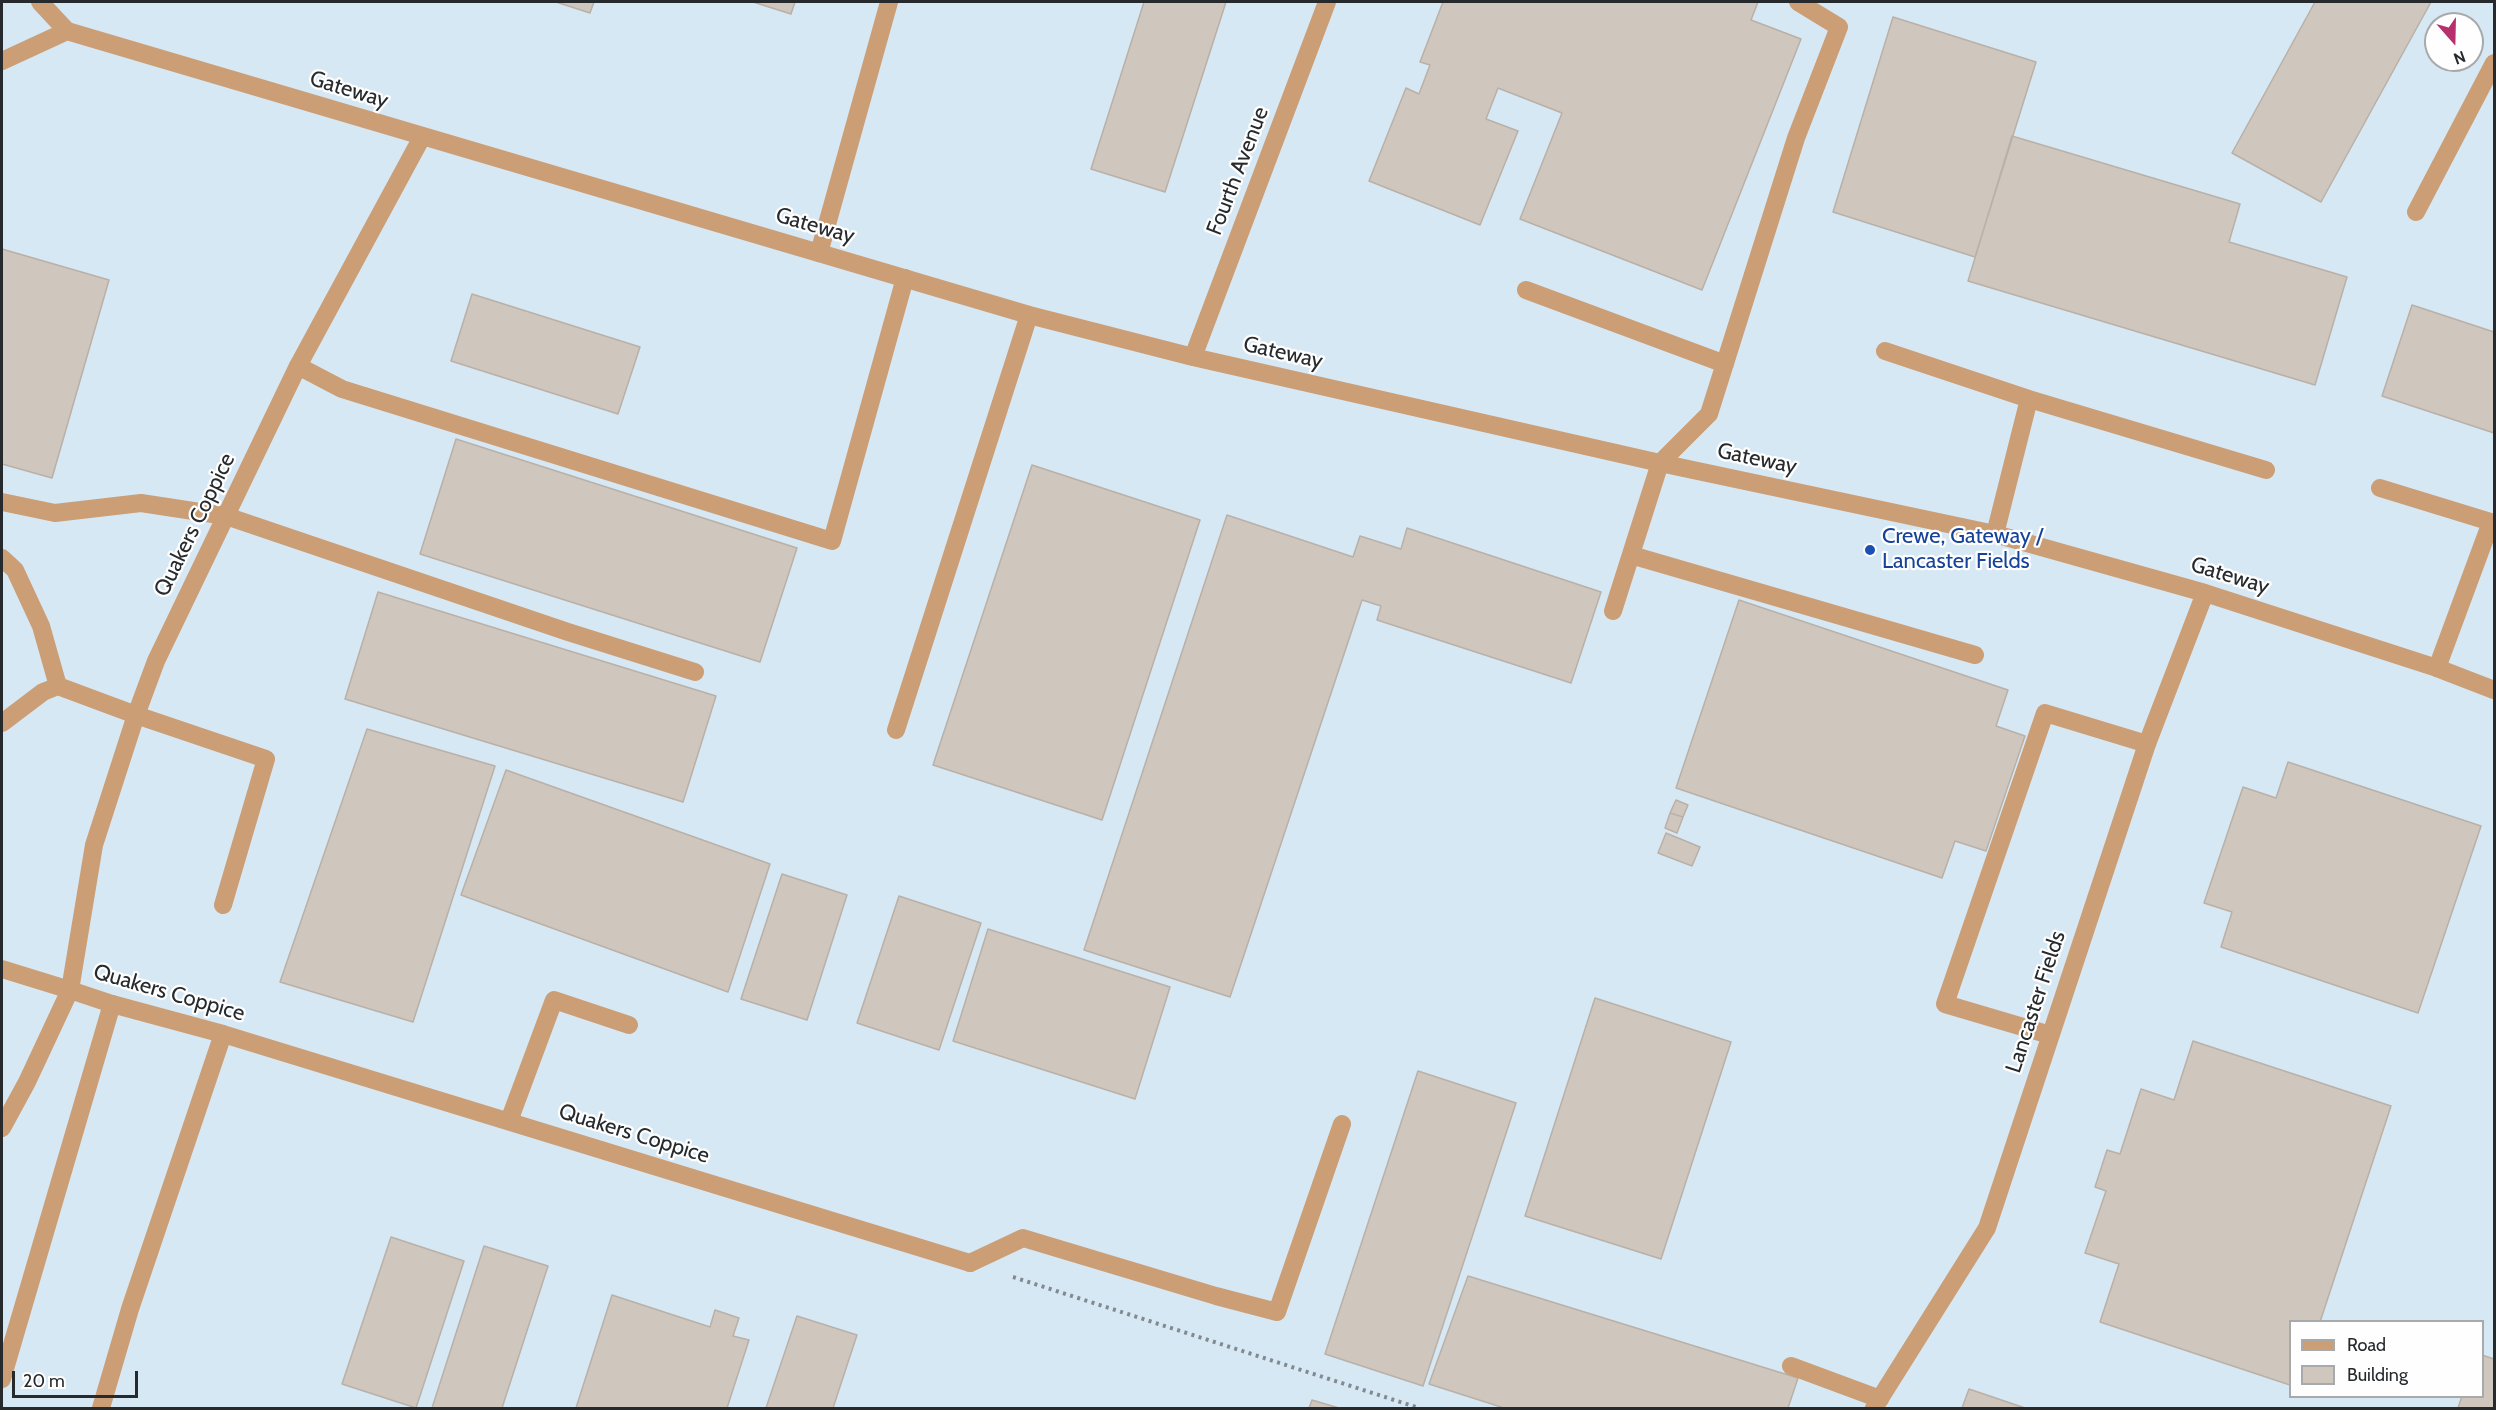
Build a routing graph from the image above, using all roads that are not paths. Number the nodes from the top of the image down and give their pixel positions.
1 (40, 2) edge
2 (890, 2) edge
3 (1327, 2) edge
4 (1797, 2) edge
5 (68, 31) junction
6 (2, 61) edge
7 (2494, 63) edge
8 (422, 137) junction
9 (2416, 212) dead end
10 (819, 252) junction
11 (905, 278) junction
12 (1526, 290) dead end
13 (1029, 315) junction
14 (1885, 351) dead end
15 (1193, 357) junction
16 (1725, 364) junction
17 (298, 366) junction
18 (2029, 399) junction
19 (1660, 463) junction
20 (2266, 470) dead end
21 (2380, 488) dead end
22 (2, 502) edge
23 (226, 516) junction
24 (2493, 523) edge
25 (1995, 534) junction
26 (1631, 555) junction
27 (2, 558) edge
28 (2205, 592) junction
29 (1613, 611) dead end
30 (1976, 655) dead end
31 (2437, 668) junction
32 (695, 672) dead end
33 (58, 686) junction
34 (2494, 690) edge
35 (136, 715) junction
36 (2, 723) edge
37 (896, 730) dead end
38 (2146, 744) junction
39 (223, 905) dead end
40 (2, 969) edge
41 (70, 990) junction
42 (112, 1004) junction
43 (629, 1025) dead end
44 (223, 1034) junction
45 (2050, 1035) junction
46 (509, 1121) junction
47 (1342, 1124) dead end
48 (2, 1128) edge
49 (1791, 1366) dead end
50 (2, 1379) edge
51 (1877, 1404) edge
52 (101, 1408) edge

1 - 5 street, Gateway
2 - 10 street
3 - 15 street, Fourth Avenue
4 - 16 street
5 - 6 street
5 - 8 street, Gateway
7 - 9 street
8 - 10 street, Gateway
8 - 17 street, Quakers Coppice
10 - 11 street, Gateway
11 - 13 street, Gateway
11 - 17 street
12 - 16 street
13 - 15 street, Gateway
13 - 37 street
14 - 18 street
15 - 19 street, Gateway
16 - 19 street
17 - 23 street, Quakers Coppice
18 - 20 street
18 - 25 street
19 - 25 street, Gateway
19 - 26 street
21 - 24 street
22 - 23 street
23 - 32 street
23 - 35 street, Quakers Coppice
24 - 31 street
25 - 28 street, Gateway
26 - 29 street
26 - 30 street
27 - 33 street
28 - 31 street, Gateway
28 - 38 street, Lancaster Fields
31 - 34 street, Gateway
33 - 35 street
33 - 36 street
35 - 39 street
35 - 41 street, Quakers Coppice
38 - 45 street, Lancaster Fields
38 - 45 street
40 - 41 street
41 - 42 street, Quakers Coppice
41 - 48 street
42 - 44 street, Quakers Coppice
42 - 50 street
43 - 46 street
44 - 46 street, Quakers Coppice
44 - 52 street
45 - 51 street, Lancaster Fields
46 - 47 street, Quakers Coppice
49 - 51 street

